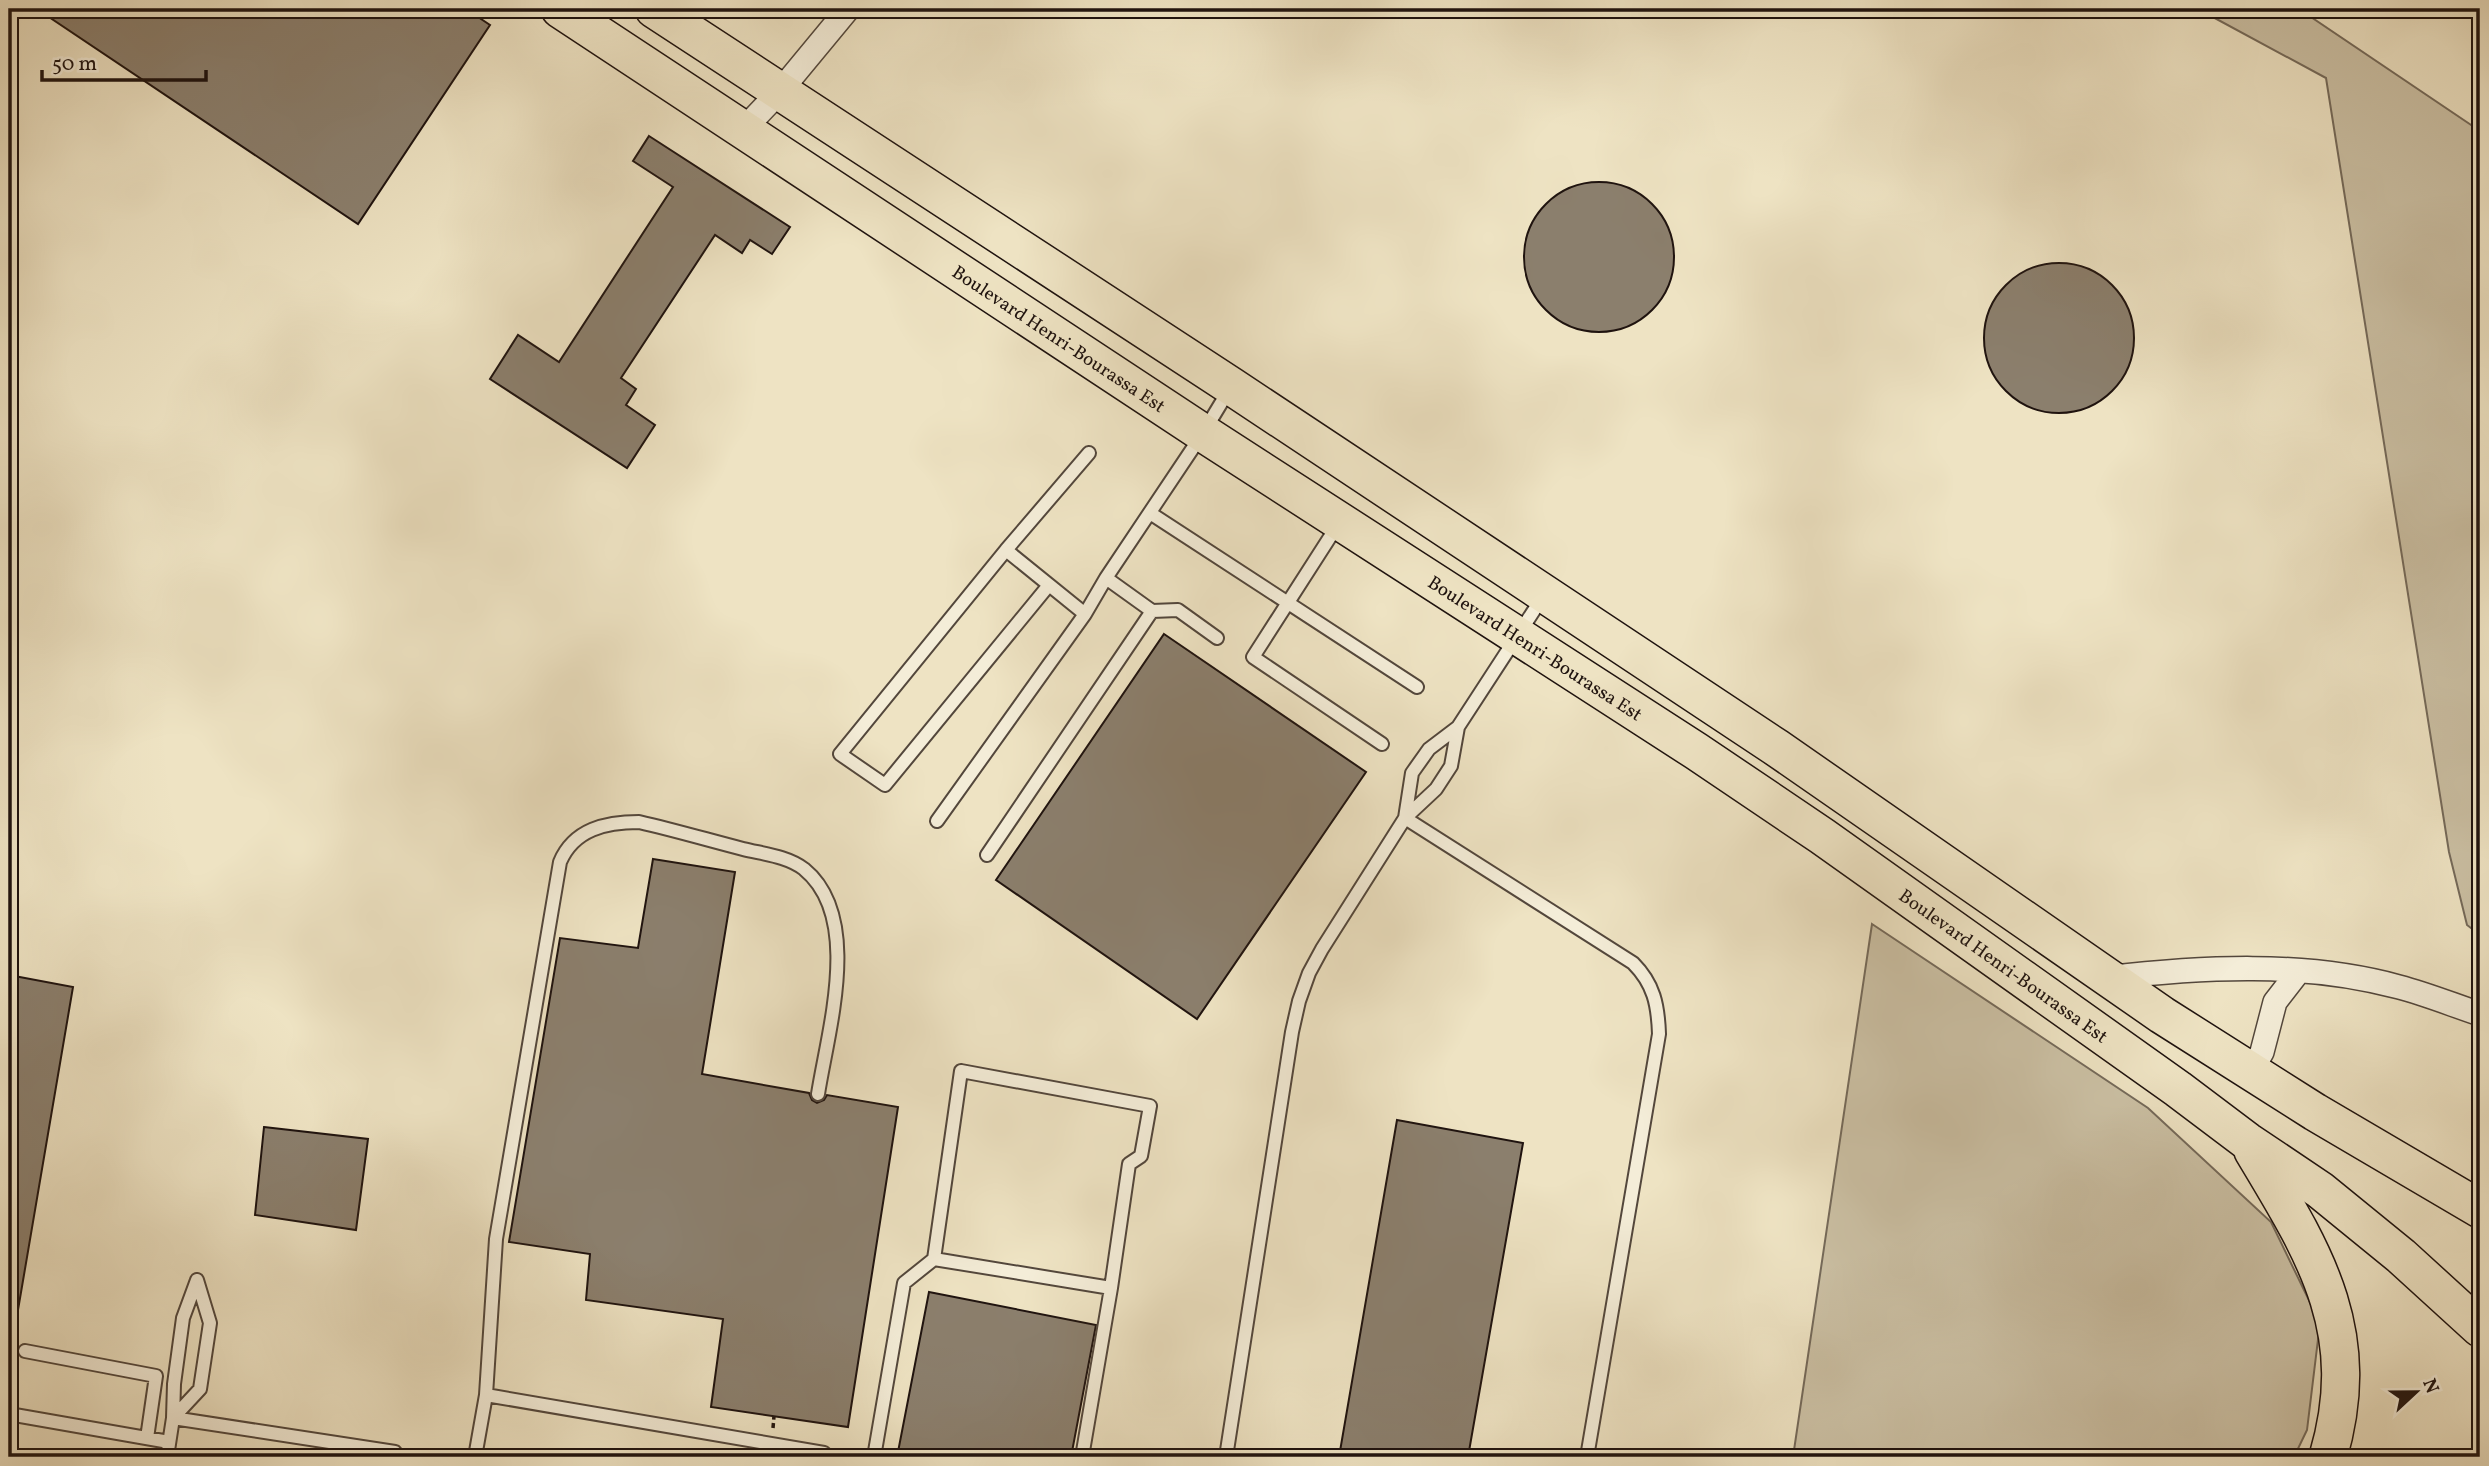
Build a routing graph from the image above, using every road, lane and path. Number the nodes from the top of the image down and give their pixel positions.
1 (559, 9) edge
2 (654, 9) edge
3 (848, 9) edge
4 (781, 90) junction
5 (743, 130) junction
6 (1231, 386) junction
7 (1203, 433) junction
8 (1089, 453) dead end
9 (1150, 513) junction
10 (1340, 521) junction
11 (1006, 550) junction
12 (1106, 578) junction
13 (1049, 585) junction
14 (1544, 594) junction
15 (1288, 604) junction
16 (1152, 611) junction
17 (1085, 614) junction
18 (1518, 635) junction
19 (1217, 638) dead end
20 (1417, 687) dead end
21 (1458, 727) junction
22 (1381, 744) dead end
23 (1405, 818) junction
24 (937, 821) dead end
25 (987, 855) dead end
26 (2299, 971) junction
27 (2106, 978) junction
28 (2480, 1014) edge
29 (2252, 1072) junction
30 (2178, 1089) junction
31 (818, 1094) dead end
32 (2246, 1142) junction
33 (2480, 1209) edge
34 (934, 1259) junction
35 (1111, 1288) junction
36 (2480, 1328) edge
37 (25, 1351) dead end
38 (156, 1376) junction
39 (174, 1380) junction
40 (486, 1395) junction
41 (9, 1414) edge
42 (173, 1418) junction
43 (147, 1437) junction
44 (169, 1442) junction
45 (395, 1452) dead end
46 (167, 1457) edge
47 (475, 1457) edge
48 (824, 1457) edge
49 (874, 1457) edge
50 (1082, 1457) edge
51 (1226, 1457) edge
52 (1587, 1457) edge
53 (2328, 1457) edge

1 - 5 main road, Boulevard Henri-Bourassa Est
2 - 4 main road
3 - 4 street
4 - 5 street
4 - 6 main road
5 - 7 main road, Boulevard Henri-Bourassa Est
6 - 7 lane
6 - 14 main road
7 - 9 lane
7 - 10 main road, Boulevard Henri-Bourassa Est
8 - 11 lane
9 - 12 lane
9 - 15 lane
10 - 15 lane
10 - 18 main road, Boulevard Henri-Bourassa Est
11 - 13 lane
11 - 13 lane
12 - 16 lane
12 - 17 lane
13 - 17 lane
14 - 18 lane
14 - 27 main road
15 - 20 lane
15 - 22 lane
16 - 19 lane
16 - 25 lane
17 - 24 lane
18 - 21 lane
18 - 30 main road, Boulevard Henri-Bourassa Est
21 - 23 lane
21 - 23 lane
23 - 51 lane
23 - 52 lane
26 - 27 street
26 - 28 street
26 - 29 street
27 - 29 main road
29 - 30 main road
29 - 33 main road
30 - 32 main road, Boulevard Henri-Bourassa Est
31 - 40 lane
32 - 36 main road, Boulevard Henri-Bourassa Est
32 - 53 main road
34 - 35 lane
34 - 35 lane
34 - 49 lane
35 - 50 lane
37 - 38 lane
38 - 39 lane
38 - 43 lane
39 - 42 lane
39 - 42 lane
40 - 47 lane
40 - 48 lane
41 - 43 lane
42 - 44 lane
42 - 45 lane
43 - 44 lane
44 - 46 lane

